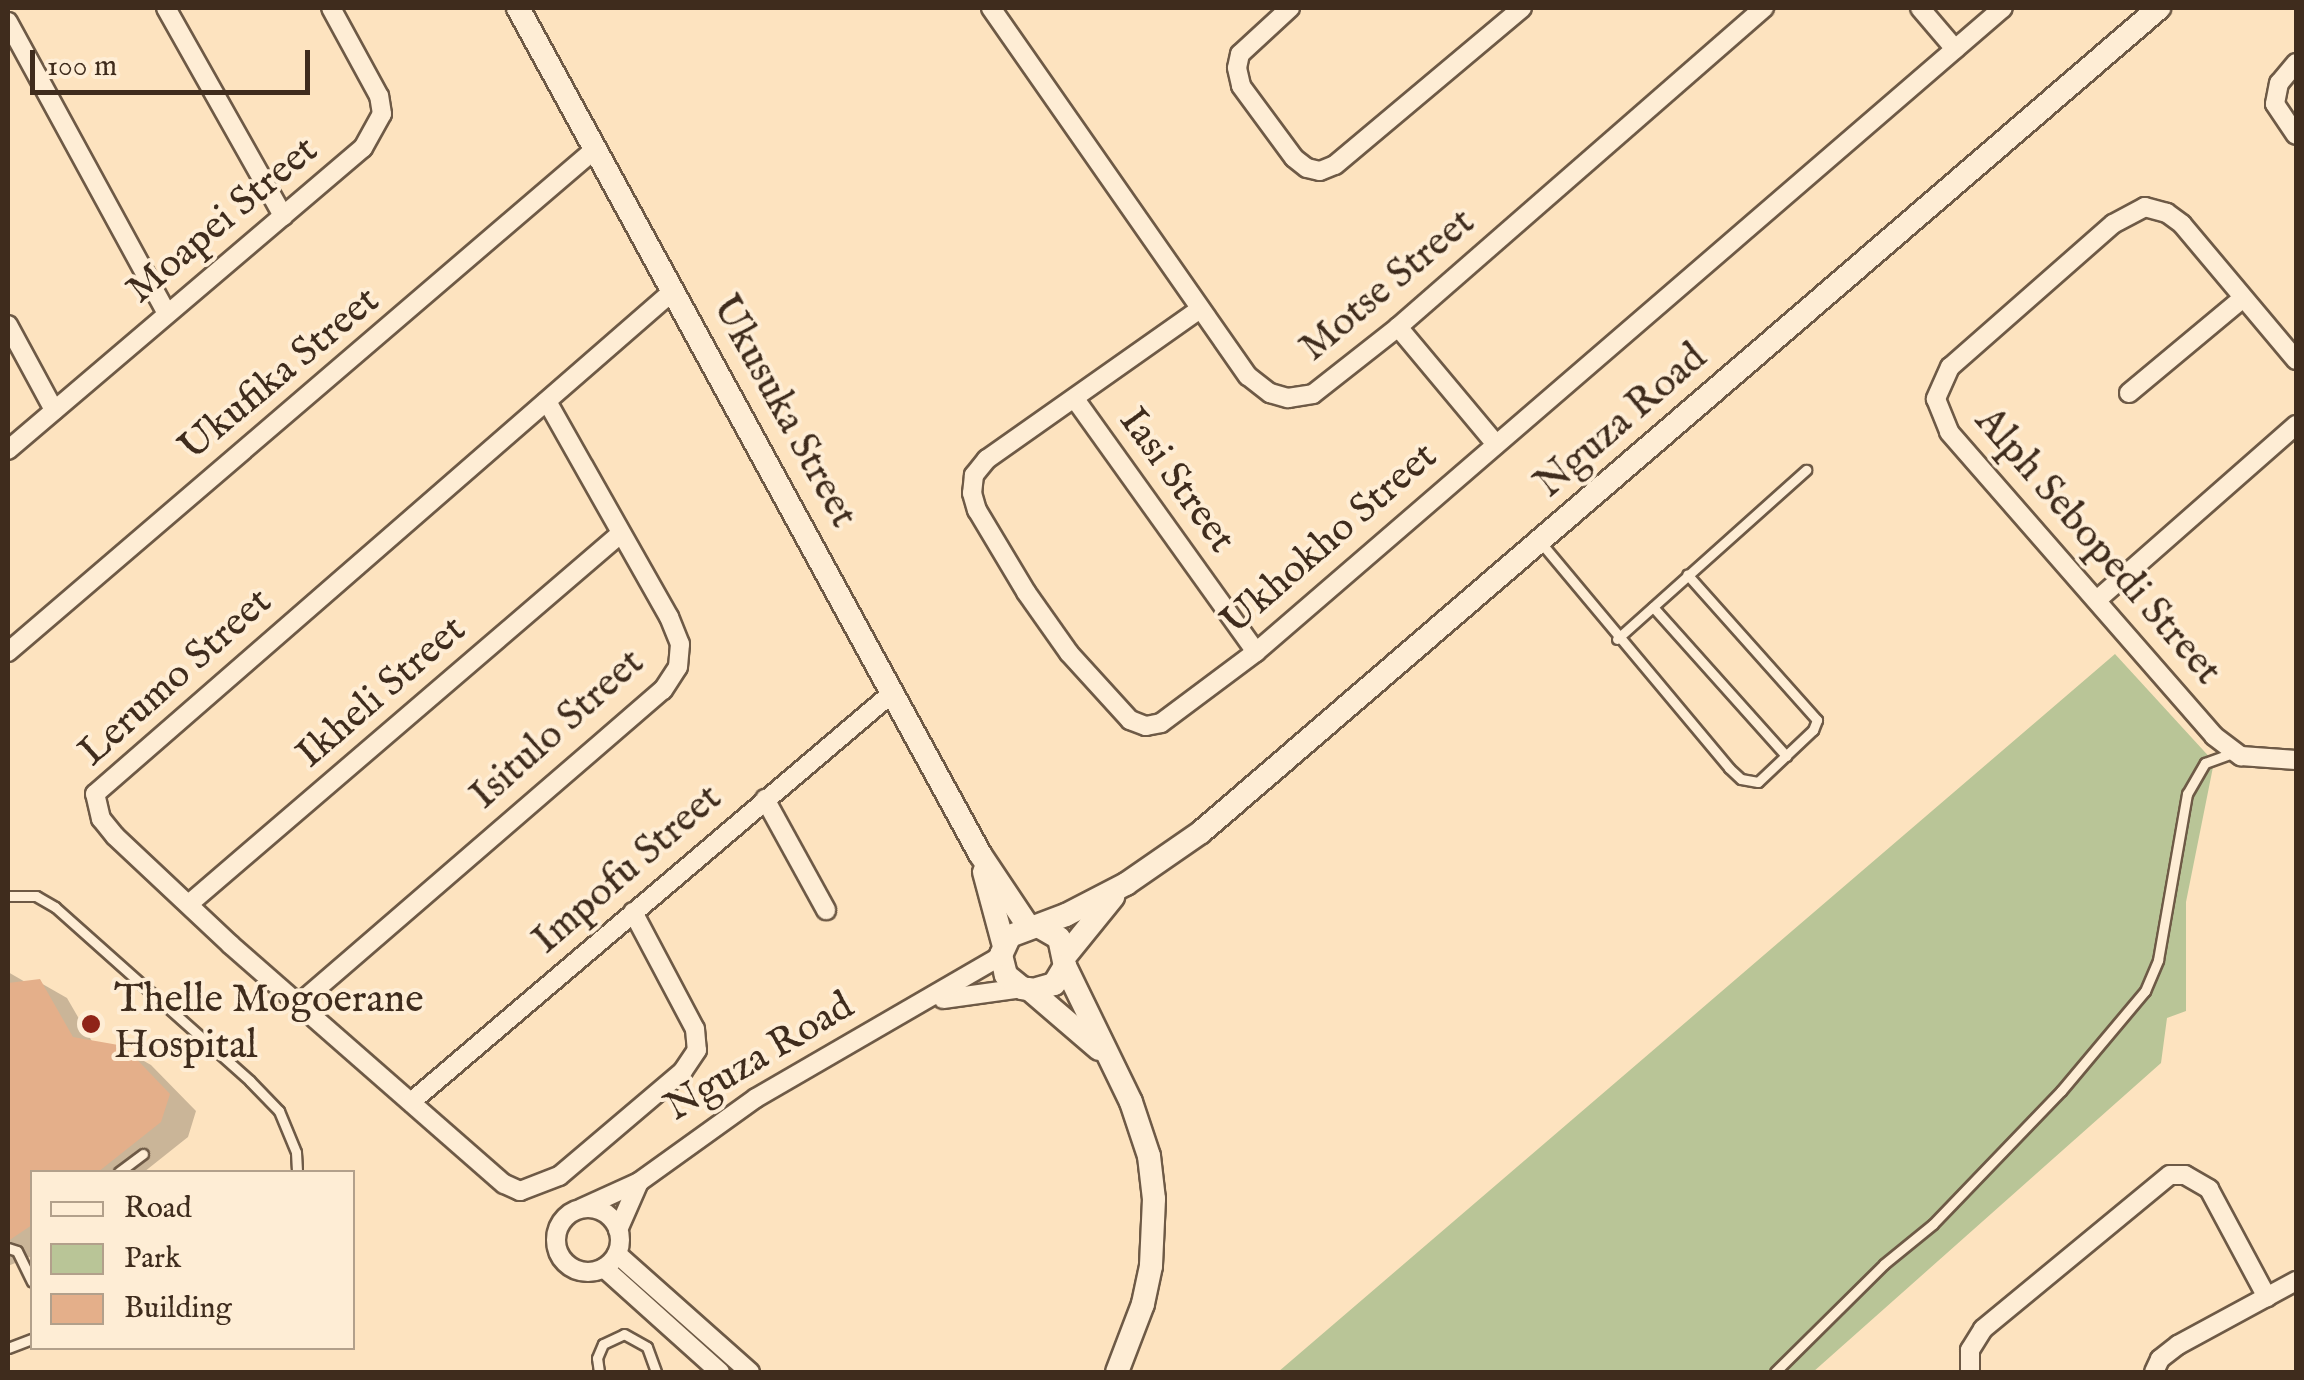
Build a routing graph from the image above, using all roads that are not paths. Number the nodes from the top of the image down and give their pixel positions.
1 (166, 8) edge
2 (331, 8) edge
3 (518, 8) edge
4 (991, 8) edge
5 (1290, 8) edge
6 (1522, 8) edge
7 (1764, 8) edge
8 (1920, 8) edge
9 (2003, 8) edge
10 (2158, 8) edge
11 (8, 22) edge
12 (1956, 49) junction
13 (2296, 63) edge
14 (2296, 135) edge
15 (595, 149) junction
16 (282, 216) junction
17 (673, 291) junction
18 (2242, 298) junction
19 (1200, 309) junction
20 (167, 314) junction
21 (8, 324) edge
22 (1398, 327) junction
23 (2296, 360) edge
24 (2129, 393) dead end
25 (1074, 399) junction
26 (547, 401) junction
27 (54, 410) junction
28 (2296, 425) edge
29 (1496, 444) junction
30 (8, 450) edge
31 (1806, 470) dead end
32 (619, 535) junction
33 (1540, 542) junction
34 (1687, 574) junction
35 (2097, 600) junction
36 (1652, 607) junction
37 (1617, 639) junction
38 (10, 642) edge
39 (1256, 652) junction
40 (892, 693) junction
41 (2235, 753) junction
42 (1786, 756) junction
43 (2296, 760) edge
44 (765, 799) junction
45 (980, 854) junction
46 (1126, 884) junction
47 (8, 896) edge
48 (190, 903) junction
49 (826, 910) dead end
50 (633, 912) junction
51 (1033, 926) junction
52 (1003, 951) junction
53 (1065, 960) junction
54 (1025, 989) junction
55 (302, 1002) junction
56 (924, 1004) junction
57 (1106, 1055) junction
58 (411, 1102) junction
59 (143, 1154) dead end
60 (123, 1170) edge
61 (297, 1170) edge
62 (639, 1182) junction
63 (582, 1208) junction
64 (618, 1230) junction
65 (8, 1248) edge
66 (617, 1254) junction
67 (604, 1268) junction
68 (30, 1278) edge
69 (2296, 1282) edge
70 (2267, 1297) junction
71 (595, 1370) edge
72 (656, 1372) edge
73 (720, 1372) edge
74 (750, 1372) edge
75 (1117, 1372) edge
76 (1775, 1372) edge
77 (1970, 1372) edge
78 (2154, 1372) edge

1 - 16 street
2 - 16 street, Moapei Street
3 - 15 street, Ukusuka Street
4 - 19 street, Motse Street
5 - 6 street
7 - 22 street, Motse Street
8 - 12 street
9 - 12 street, Ukhokho Street
10 - 33 street, Nguza Road
11 - 20 street
12 - 29 street, Ukhokho Street
13 - 14 street
15 - 17 street, Ukusuka Street
15 - 38 street, Ukufika Street
16 - 20 street, Moapei Street
17 - 26 street, Lerumo Street
17 - 40 street, Ukusuka Street
18 - 23 street, Alph Sebopedi Street
18 - 24 street
18 - 35 street, Alph Sebopedi Street
19 - 22 street, Motse Street
19 - 25 street, Ukhokho Street
20 - 27 street, Moapei Street
21 - 27 street
22 - 29 street
25 - 39 street, Iasi Street
25 - 39 street, Ukhokho Street
26 - 32 street, Isitulo Street
26 - 48 street, Lerumo Street
27 - 30 street, Moapei Street
28 - 35 street
29 - 39 street, Ukhokho Street
31 - 34 lane
32 - 48 street, Ikheli Street
32 - 55 street, Isitulo Street
33 - 37 lane
33 - 46 street, Nguza Road
34 - 36 lane
34 - 42 lane
35 - 41 street, Alph Sebopedi Street
36 - 37 lane
36 - 42 lane
37 - 42 lane
40 - 44 street, Impofu Street
40 - 45 street, Ukusuka Street
41 - 43 street
41 - 76 lane
44 - 49 street
44 - 50 street, Impofu Street
45 - 51 street, Ukusuka Street
45 - 52 street, Ukusuka Street
46 - 51 street, Nguza Road
46 - 53 street, Nguza Road
47 - 61 lane
48 - 55 street, Lerumo Street
50 - 58 street, Impofu Street
50 - 58 street, Lerumo Street
51 - 52 street
51 - 53 street
52 - 54 street
52 - 56 street, Nguza Road
53 - 54 street
53 - 57 street
54 - 56 street, Nguza Road
54 - 57 street
55 - 58 street, Lerumo Street
56 - 62 street, Nguza Road
57 - 75 street
59 - 60 lane
62 - 63 street, Nguza Road
62 - 64 street
63 - 64 street
63 - 67 street
64 - 66 street
65 - 68 lane
66 - 67 street
66 - 74 street
67 - 73 street
69 - 70 street
70 - 77 street
70 - 78 street
71 - 72 lane

